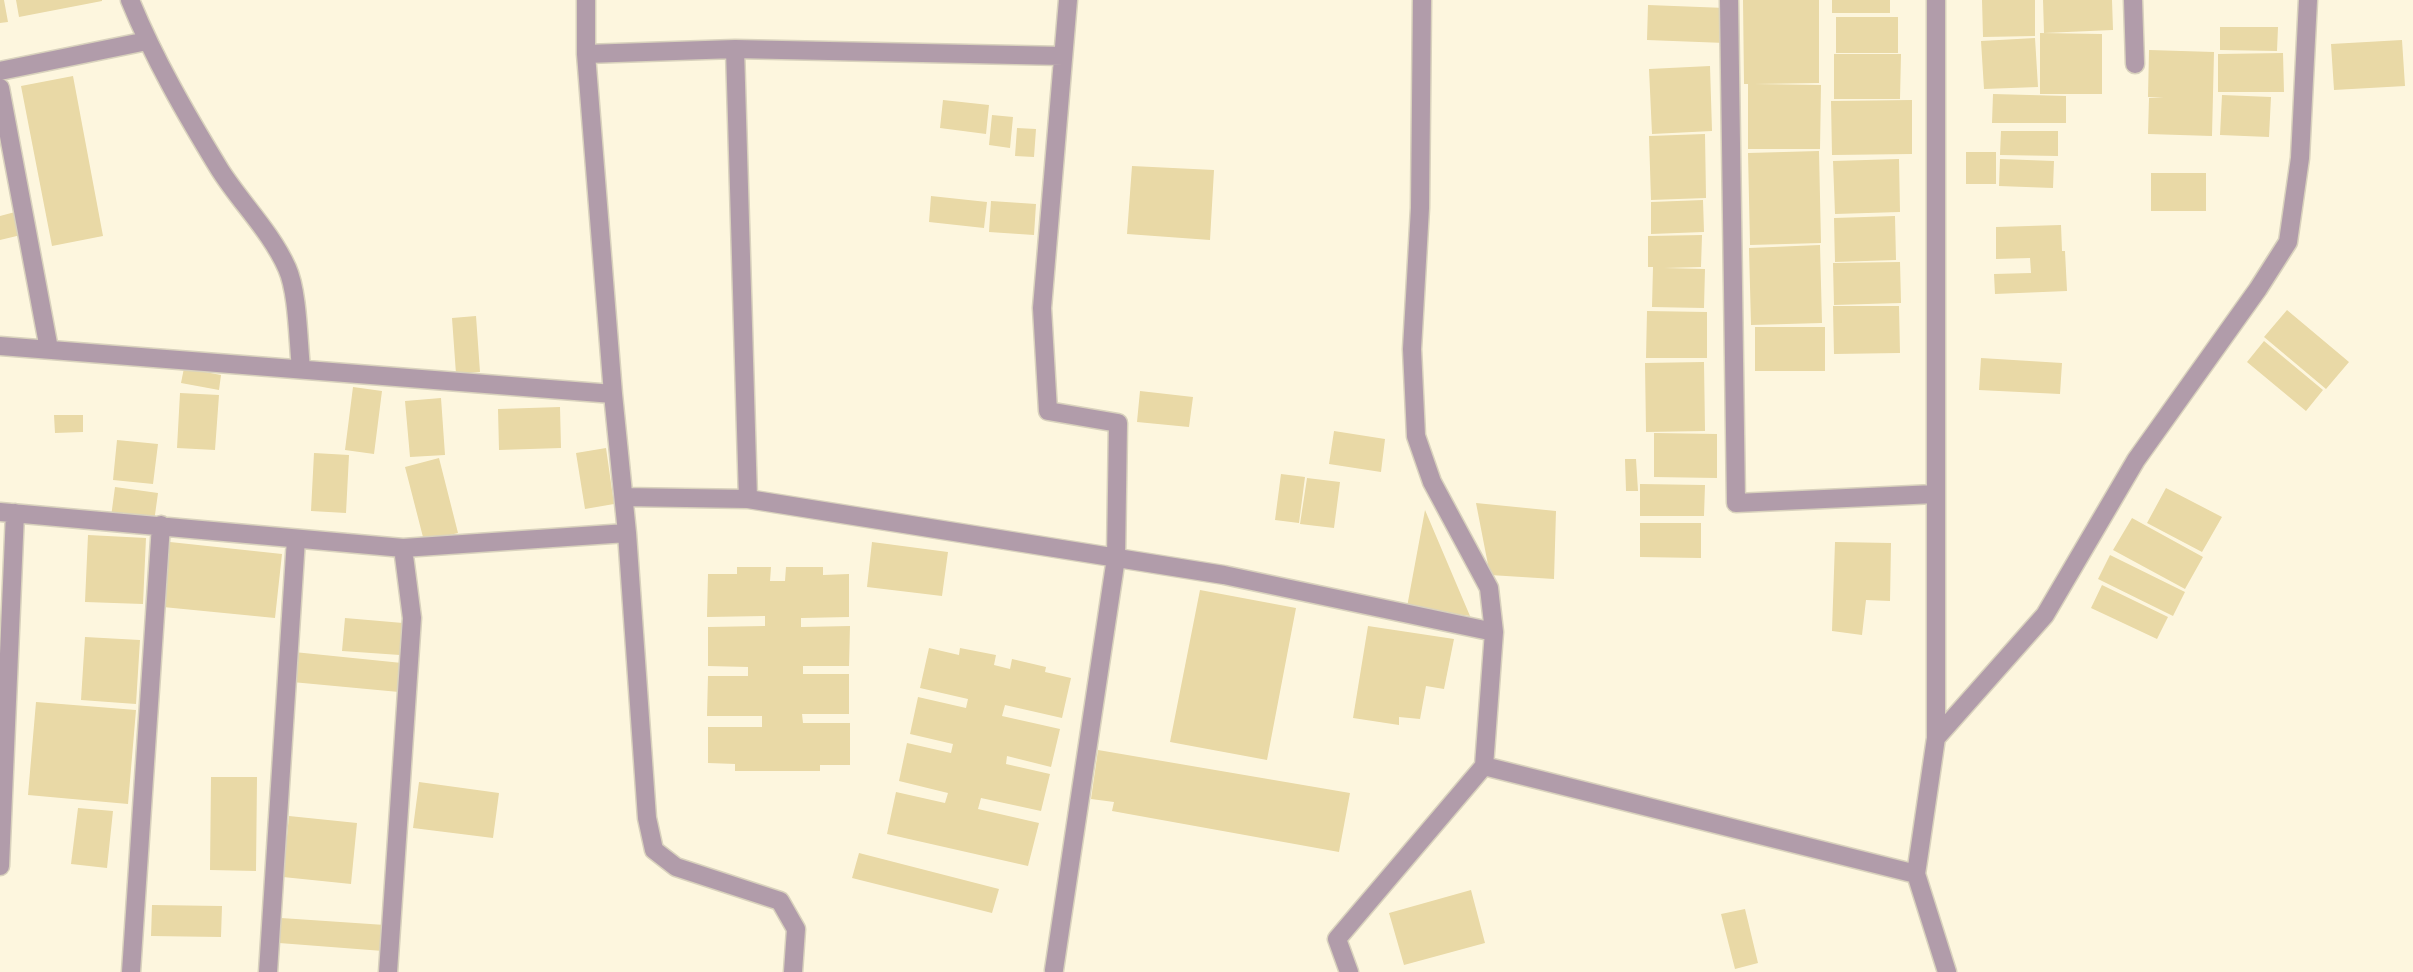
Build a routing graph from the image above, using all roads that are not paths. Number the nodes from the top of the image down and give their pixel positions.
1 (130, 0) edge
2 (586, 0) edge
3 (1068, 0) edge
4 (1422, 0) edge
5 (1729, 0) edge
6 (1936, 0) edge
7 (2133, 0) edge
8 (2308, 0) edge
9 (147, 41) junction
10 (735, 49) junction
11 (586, 54) junction
12 (1063, 56) junction
13 (2135, 64) dead end
14 (0, 71) edge
15 (0, 88) edge
16 (0, 346) edge
17 (49, 349) junction
18 (301, 368) junction
19 (613, 394) junction
20 (1935, 494) junction
21 (624, 497) junction
22 (748, 499) junction
23 (7, 512) edge
24 (161, 525) junction
25 (627, 533) junction
26 (296, 538) junction
27 (404, 548) junction
28 (1116, 558) junction
29 (1494, 632) junction
30 (1936, 738) junction
31 (1484, 766) junction
32 (0, 866) edge
33 (1916, 874) junction
34 (1054, 970) dead end
35 (131, 972) edge
36 (268, 972) edge
37 (388, 972) edge
38 (793, 972) edge
39 (1349, 972) edge
40 (1947, 972) edge

1 - 9 street
2 - 11 street
3 - 12 street
4 - 29 street
5 - 20 street
6 - 20 street
7 - 13 street
8 - 30 street
9 - 14 street
9 - 18 street
10 - 11 street
10 - 12 street
10 - 22 street
11 - 19 street
12 - 28 street
15 - 17 street
16 - 17 street
17 - 18 street
18 - 19 street
19 - 21 street
20 - 30 street
21 - 22 street
21 - 25 street
22 - 28 street
23 - 24 street
23 - 32 street
24 - 26 street
24 - 35 street
25 - 27 street
25 - 38 street
26 - 27 street
26 - 36 street
27 - 37 street
28 - 29 street
28 - 34 street
29 - 31 street
30 - 33 street
31 - 33 street
31 - 39 street
33 - 40 street

